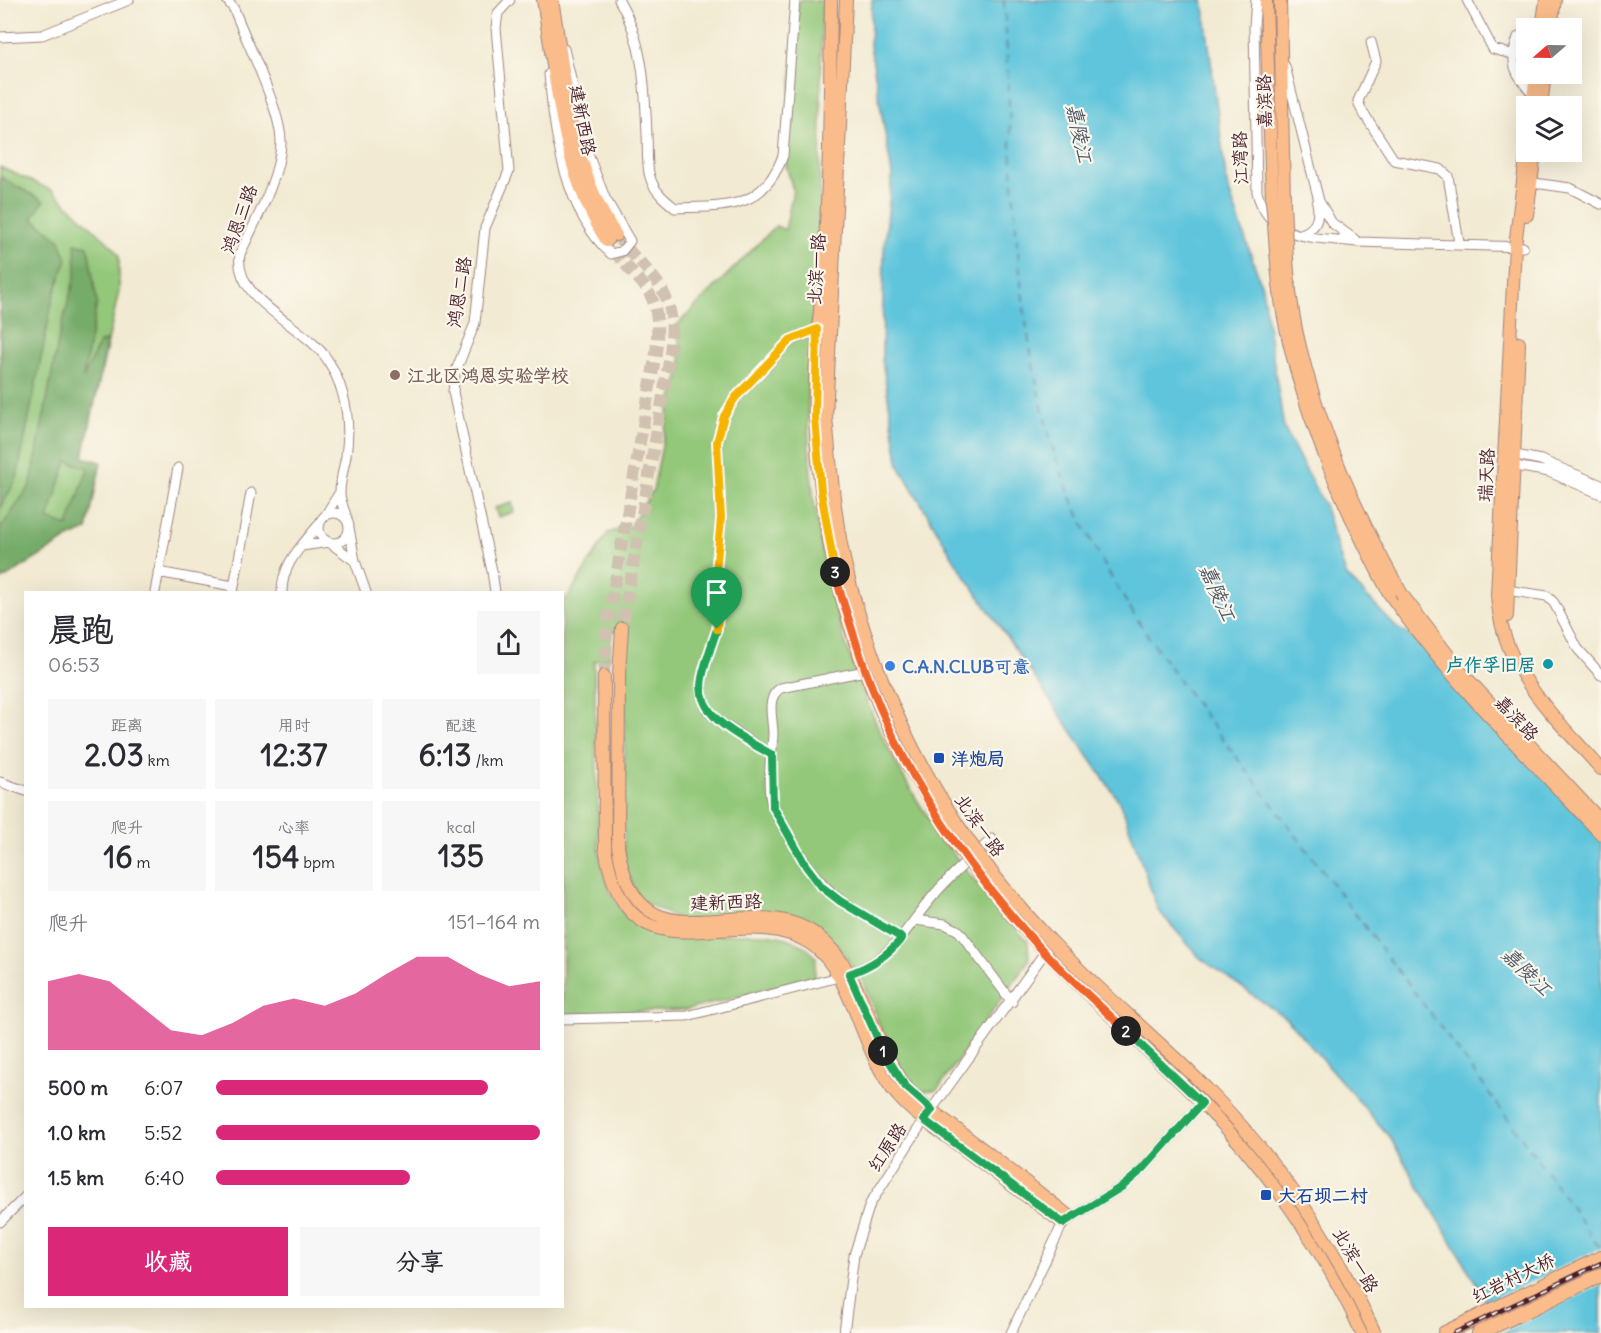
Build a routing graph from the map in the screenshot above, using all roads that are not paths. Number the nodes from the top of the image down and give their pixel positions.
1 (129, 0) edge
2 (227, 0) edge
3 (510, 0) edge
4 (543, 0) edge
5 (552, 0) edge
6 (619, 0) edge
7 (795, 0) edge
8 (846, 0) edge
9 (1256, 0) edge
10 (1266, 0) edge
11 (1280, 0) edge
12 (1467, 0) edge
13 (1546, 0) edge
14 (1555, 0) edge
15 (829, 2) edge
16 (1545, 18) edge
17 (1548, 18) edge
18 (557, 26) junction
19 (0, 37) edge
20 (1371, 42) dead end
21 (1516, 42) edge
22 (551, 47) junction
23 (1281, 48) junction
24 (1511, 54) junction
25 (1516, 54) edge
26 (1530, 96) edge
27 (1527, 162) edge
28 (1533, 162) edge
29 (1527, 182) junction
30 (1314, 187) junction
31 (1278, 201) junction
32 (1601, 204) edge
33 (1299, 235) junction
34 (1358, 242) junction
35 (1459, 243) junction
36 (1519, 247) junction
37 (817, 329) junction
38 (1509, 459) junction
39 (178, 468) dead end
40 (1601, 484) edge
41 (251, 492) dead end
42 (340, 492) junction
43 (1601, 494) edge
44 (323, 519) junction
45 (348, 524) junction
46 (329, 542) junction
47 (302, 546) junction
48 (355, 561) junction
49 (158, 572) junction
50 (233, 589) edge
51 (1506, 590) junction
52 (155, 591) edge
53 (282, 591) edge
54 (366, 591) edge
55 (495, 591) edge
56 (622, 628) tunnel mouth
57 (865, 671) junction
58 (1601, 675) edge
59 (604, 676) tunnel mouth
60 (772, 755) junction
61 (1601, 757) edge
62 (1601, 769) edge
63 (0, 782) edge
64 (24, 790) edge
65 (1601, 821) edge
66 (1601, 834) edge
67 (992, 839) dead end
68 (915, 920) junction
69 (902, 938) junction
70 (1048, 948) junction
71 (844, 976) junction
72 (1012, 1002) junction
73 (564, 1019) edge
74 (1202, 1103) junction
75 (928, 1115) junction
76 (24, 1198) edge
77 (1067, 1220) junction
78 (0, 1222) edge
79 (1601, 1257) edge
80 (1601, 1276) edge
81 (844, 1333) edge
82 (1011, 1333) edge
83 (1362, 1333) edge
84 (1375, 1333) edge
85 (1443, 1333) edge
86 (1481, 1333) edge

1 - 19 street
2 - 42 street, 鸿恩三路
3 - 55 street, 鸿恩二路
4 - 22 main road, 建新西路
5 - 18 main road, 建新西路
6 - 7 street
8 - 70 main road, 北滨一路, bridge
9 - 33 street, 江湾路
10 - 31 main road, 嘉滨路
11 - 23 main road, 嘉滨路
12 - 24 street
13 - 16 main road
14 - 17 main road
15 - 37 main road, 北滨一路
18 - 22 main road, 建新西路
18 - 22 street
20 - 35 street
21 - 24 street
23 - 30 street
23 - 31 main road, 嘉滨路
24 - 25 street
24 - 26 street
27 - 29 main road, 瑞天路
28 - 29 main road, 瑞天路
29 - 32 street
29 - 36 main road, 瑞天路
30 - 33 street
30 - 34 street
31 - 65 main road, 嘉滨路, bridge
31 - 66 main road, 嘉滨路, bridge
33 - 34 street, 江湾路
34 - 35 street, 江湾路
35 - 36 street, 江湾路
36 - 38 main road, 瑞天路
37 - 57 main road, 北滨一路
37 - 60 street
38 - 40 street
38 - 43 street
38 - 51 main road, 瑞天路
38 - 62 main road, 瑞天路
39 - 49 street
41 - 50 street
42 - 44 street
42 - 45 street
44 - 45 street
44 - 46 street
44 - 47 street
45 - 46 street
45 - 48 street
46 - 47 street
46 - 48 street
47 - 53 street
48 - 54 street
49 - 50 street
49 - 52 street
51 - 58 street
51 - 61 main road, 瑞天路
56 - 71 main road, 建新西路
57 - 60 street
57 - 70 main road, 北滨一路, bridge
59 - 71 main road, 建新西路
60 - 69 street
63 - 64 street
67 - 68 street
68 - 69 street
68 - 72 street
69 - 71 street
70 - 72 street, 红原路
70 - 74 main road, 北滨一路
70 - 84 main road, 北滨一路, bridge
71 - 73 street
71 - 75 main road, 建新西路
72 - 75 street, 红原路
74 - 77 street
74 - 83 main road, 北滨一路
75 - 77 main road, 建新西路
75 - 81 street, 红原路
76 - 78 street
77 - 82 street
79 - 85 highway, 红岩村大桥
80 - 86 highway, 红岩村大桥

